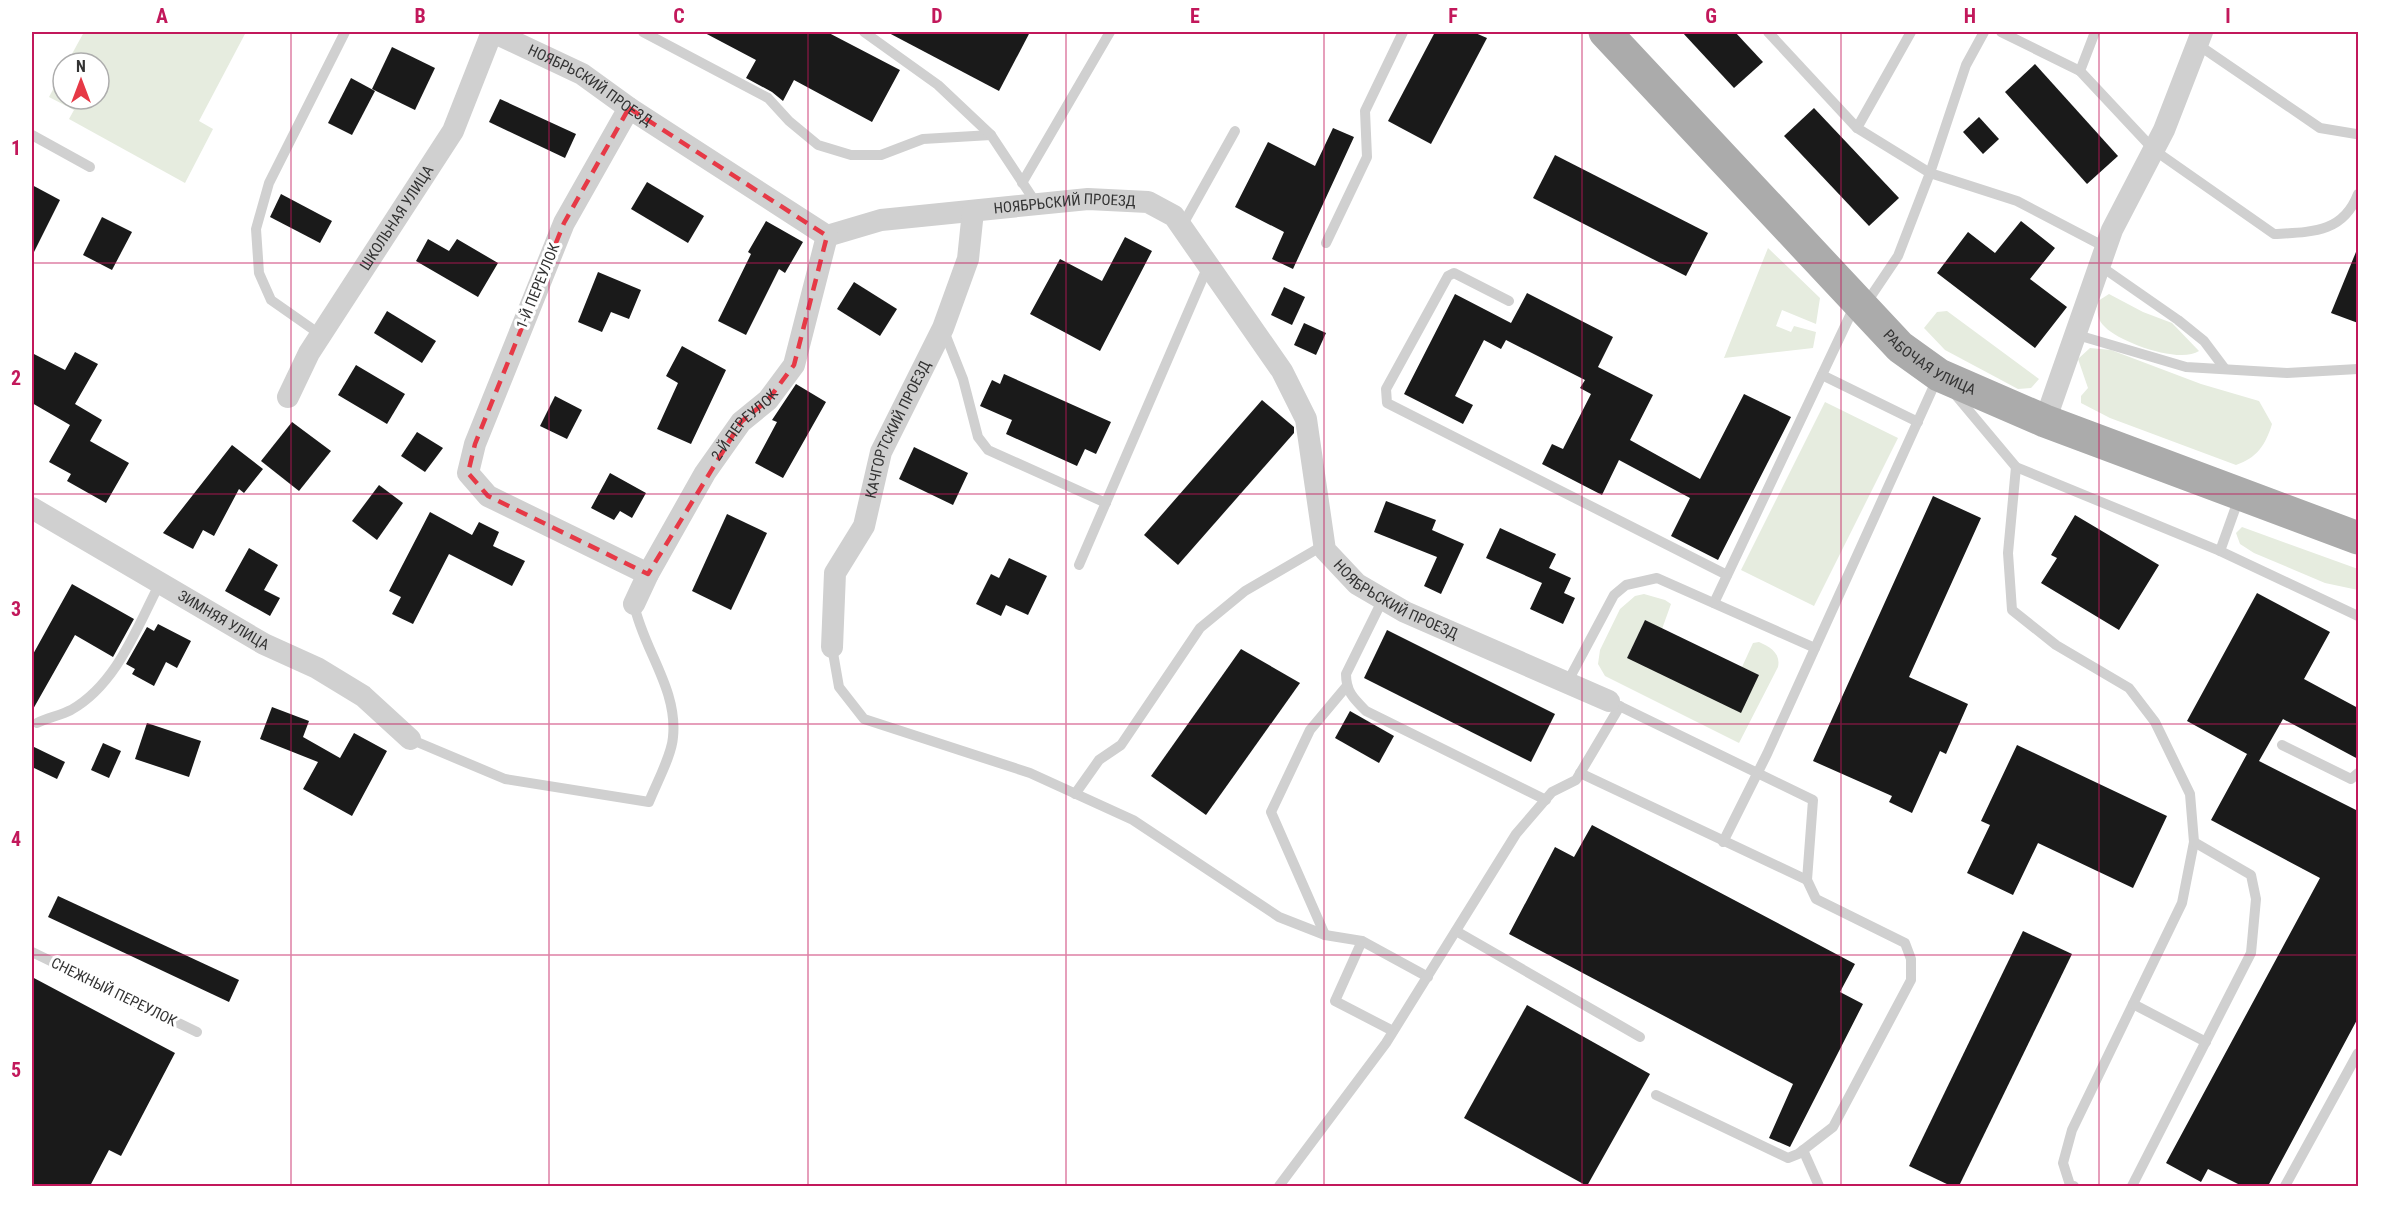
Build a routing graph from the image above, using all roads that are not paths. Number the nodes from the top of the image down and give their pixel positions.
1 (345, 32) edge
2 (493, 32) edge
3 (643, 32) edge
4 (863, 32) edge
5 (1110, 32) edge
6 (1403, 32) edge
7 (1605, 32) edge
8 (1768, 32) edge
9 (1911, 32) edge
10 (1984, 32) edge
11 (2001, 32) edge
12 (2095, 32) edge
13 (2200, 38) edge
14 (2080, 71) junction
15 (629, 108) junction
16 (1857, 128) junction
17 (1235, 131) dead end
18 (32, 135) edge
19 (991, 135) junction
20 (2358, 136) edge
21 (2154, 150) junction
22 (90, 167) dead end
23 (1930, 173) junction
24 (1022, 183) junction
25 (2358, 194) edge
26 (1036, 203) junction
27 (973, 211) junction
28 (1182, 226) junction
29 (827, 236) junction
30 (1326, 243) dead end
31 (2102, 256) junction
32 (1208, 267) junction
33 (1509, 301) dead end
34 (1860, 305) junction
35 (943, 328) junction
36 (2074, 334) junction
37 (321, 335) junction
38 (2225, 369) junction
39 (2358, 369) edge
40 (1822, 375) junction
41 (1939, 375) junction
42 (288, 397) dead end
43 (2045, 421) junction
44 (1918, 422) junction
45 (2016, 467) junction
46 (2241, 495) junction
47 (1106, 503) junction
48 (32, 508) edge
49 (2358, 538) edge
50 (1324, 545) junction
51 (2220, 551) junction
52 (1079, 566) dead end
53 (648, 574) junction
54 (1727, 575) junction
55 (160, 583) junction
56 (1383, 599) junction
57 (1714, 603) junction
58 (634, 604) joint
59 (2358, 616) edge
60 (832, 647) joint
61 (1815, 648) junction
62 (1567, 683) junction
63 (1346, 687) junction
64 (1614, 704) junction
65 (37, 723) dead end
66 (410, 739) joint
67 (2282, 745) dead end
68 (1580, 773) junction
69 (1758, 773) junction
70 (2358, 773) edge
71 (1075, 794) junction
72 (1546, 800) junction
73 (1723, 842) junction
74 (2194, 842) junction
75 (1807, 880) junction
76 (1456, 931) junction
77 (1325, 935) junction
78 (1362, 941) junction
79 (32, 952) edge
80 (1428, 977) junction
81 (2133, 1004) junction
82 (1393, 1031) junction
83 (197, 1032) dead end
84 (1640, 1037) dead end
85 (2206, 1042) junction
86 (2358, 1053) edge
87 (1656, 1095) dead end
88 (1803, 1150) junction
89 (1279, 1186) edge
90 (1819, 1186) edge
91 (2074, 1186) edge
92 (2132, 1186) edge
93 (2285, 1186) edge

1 - 37 lane
2 - 15 street, НОЯБРЬСКИЙ ПРОЕЗД
2 - 37 street, ШКОЛЬНАЯ УЛИЦА
3 - 19 lane
4 - 19 lane
5 - 24 lane
6 - 30 lane
7 - 34 main road, РАБОЧАЯ УЛИЦА
8 - 16 lane
9 - 16 lane
10 - 23 lane
11 - 14 lane
12 - 14 lane
13 - 20 lane
13 - 21 street
14 - 21 lane
15 - 29 street, НОЯБРЬСКИЙ ПРОЕЗД
15 - 53 street, 1-Й ПЕРЕУЛОК
16 - 23 lane
17 - 28 lane
18 - 22 lane
19 - 24 lane
21 - 25 lane
21 - 31 street
23 - 31 lane
23 - 34 lane
24 - 26 lane
26 - 27 street, НОЯБРЬСКИЙ ПРОЕЗД
26 - 28 street, НОЯБРЬСКИЙ ПРОЕЗД
27 - 29 street, НОЯБРЬСКИЙ ПРОЕЗД
27 - 35 street, КАЧГОРТСКИЙ ПРОЕЗД
28 - 32 street, НОЯБРЬСКИЙ ПРОЕЗД
29 - 53 street, 2-Й ПЕРЕУЛОК
31 - 36 street
31 - 38 lane
32 - 47 lane
32 - 50 street, НОЯБРЬСКИЙ ПРОЕЗД
33 - 54 lane
34 - 40 lane
34 - 41 main road, РАБОЧАЯ УЛИЦА
35 - 47 lane
35 - 60 street, КАЧГОРТСКИЙ ПРОЕЗД
36 - 38 lane
36 - 43 street
37 - 42 street, ШКОЛЬНАЯ УЛИЦА
38 - 39 lane
40 - 44 lane
40 - 54 lane
41 - 43 main road, РАБОЧАЯ УЛИЦА
41 - 44 lane
41 - 45 lane
43 - 46 main road, РАБОЧАЯ УЛИЦА
44 - 61 lane
45 - 51 lane
45 - 74 lane
46 - 49 main road, РАБОЧАЯ УЛИЦА
46 - 51 lane
47 - 52 lane
48 - 55 street, ЗИМНЯЯ УЛИЦА
50 - 56 street, НОЯБРЬСКИЙ ПРОЕЗД
50 - 71 lane
51 - 59 lane
53 - 58 street, 2-Й ПЕРЕУЛОК
54 - 57 lane
55 - 65 lane
55 - 66 street, ЗИМНЯЯ УЛИЦА
56 - 62 street, НОЯБРЬСКИЙ ПРОЕЗД
56 - 63 lane
57 - 61 lane
57 - 62 lane
58 - 66 lane
60 - 71 lane
61 - 69 lane
62 - 64 street, НОЯБРЬСКИЙ ПРОЕЗД
63 - 72 lane
63 - 77 lane
64 - 68 lane
64 - 69 lane
67 - 70 lane
68 - 72 lane
68 - 73 lane
69 - 73 lane
69 - 75 lane
71 - 77 lane
72 - 76 lane
73 - 75 lane
74 - 81 lane
74 - 85 lane
75 - 88 lane
76 - 80 lane
76 - 84 lane
77 - 78 lane
78 - 80 lane
78 - 82 lane
79 - 83 lane, СНЕЖНЫЙ ПЕРЕУЛОК
80 - 82 lane
81 - 85 lane
81 - 91 lane
82 - 89 lane
85 - 92 lane
86 - 93 lane
87 - 88 lane
88 - 90 lane

